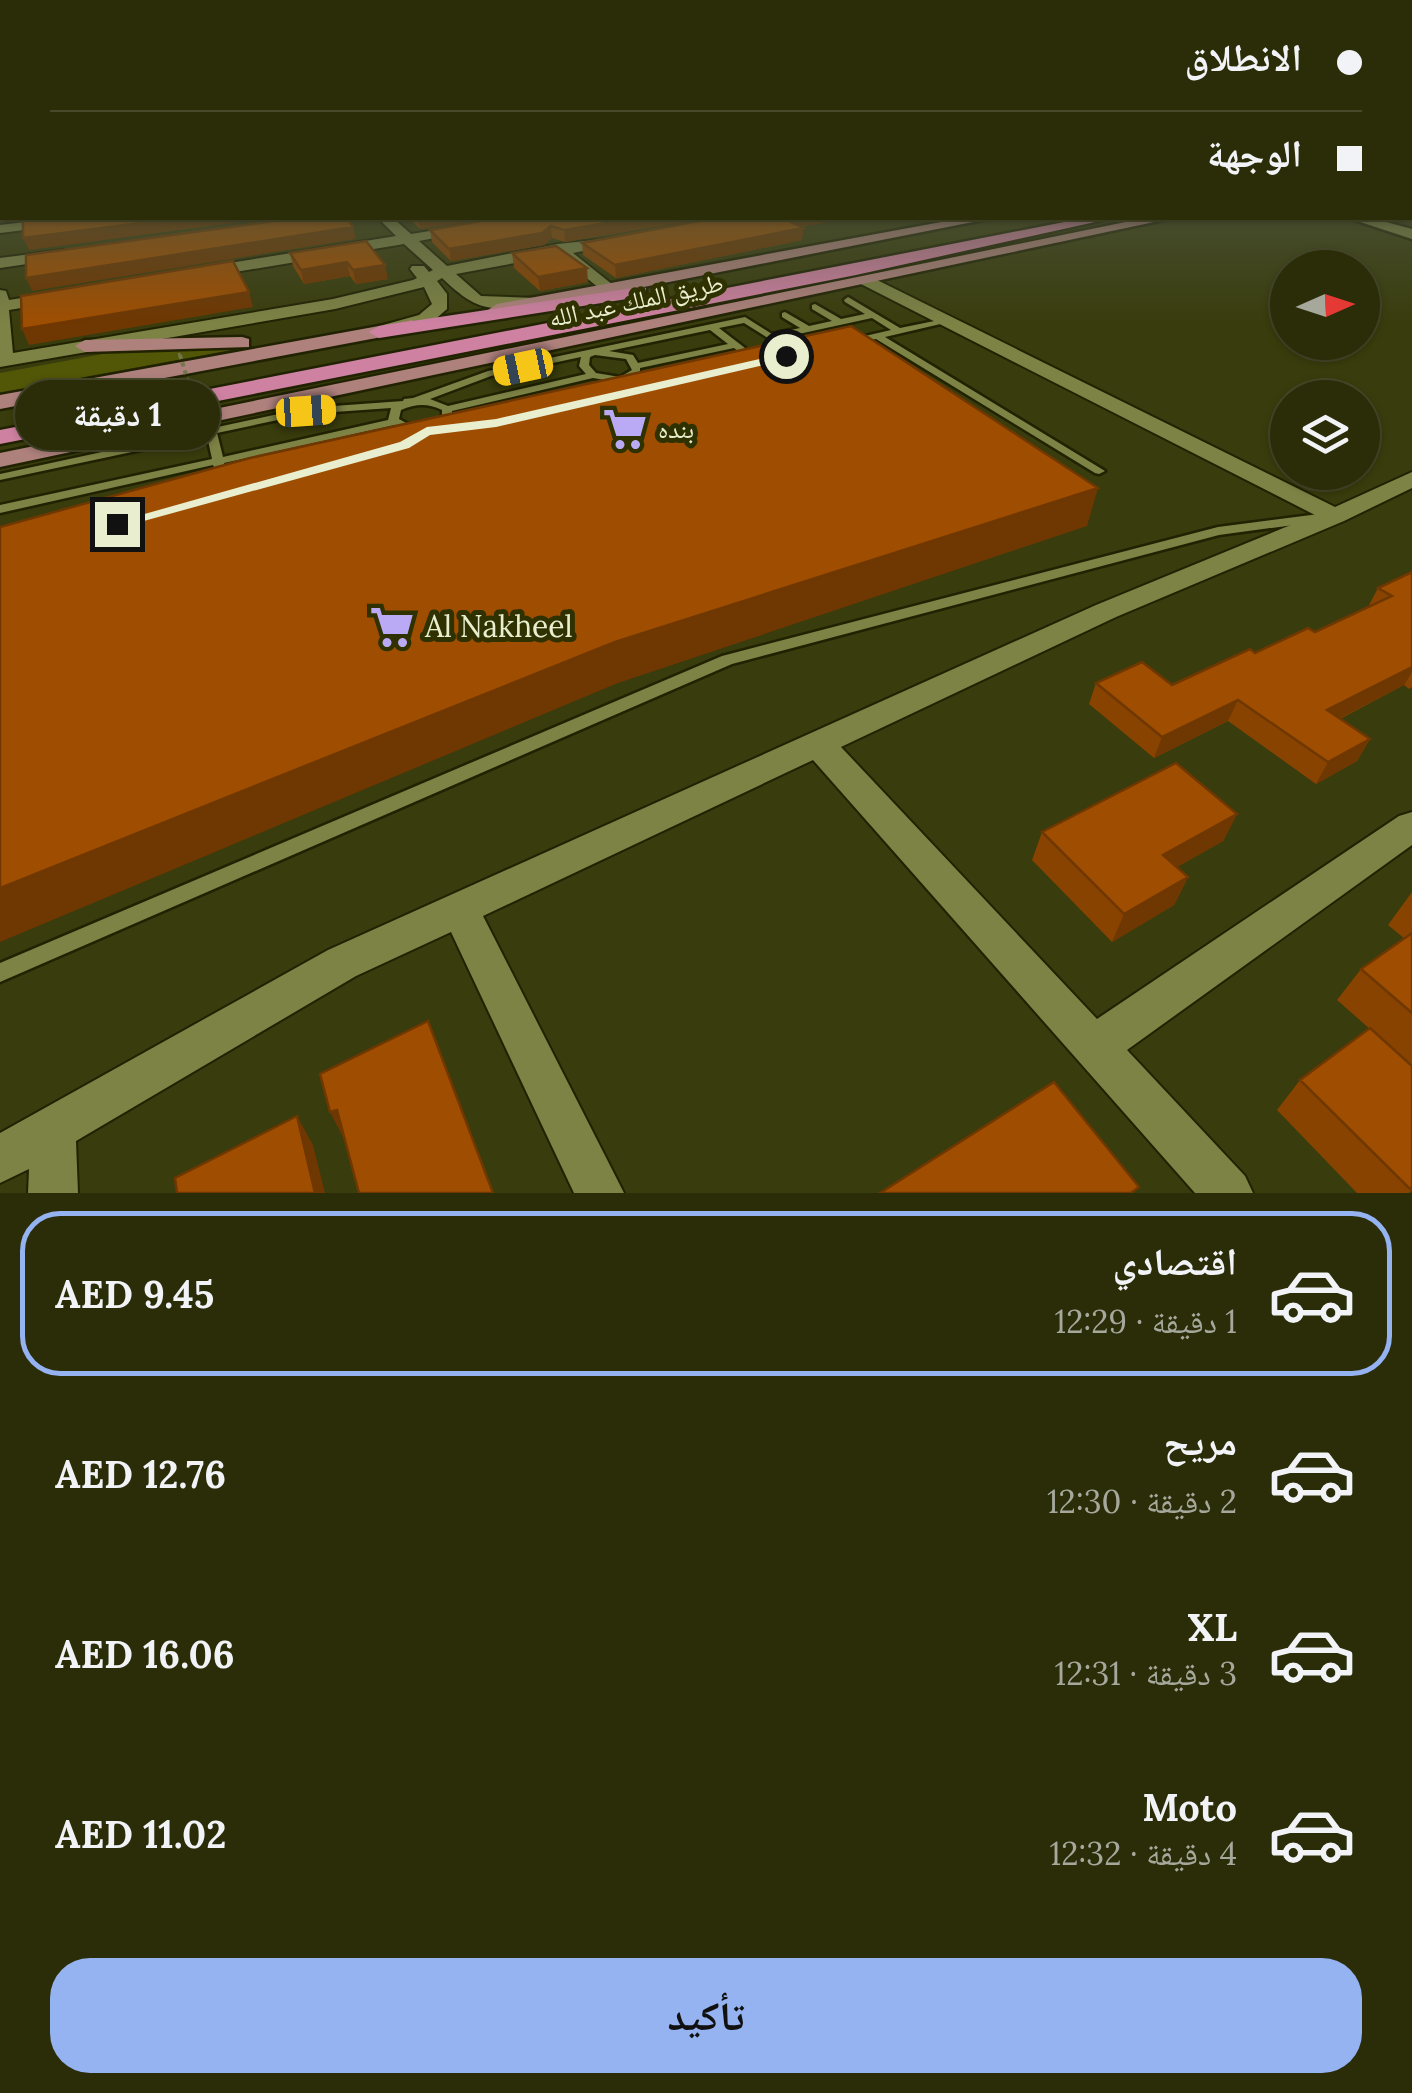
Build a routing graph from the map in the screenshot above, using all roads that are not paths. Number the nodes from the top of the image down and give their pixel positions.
1 (74, 220) edge
2 (371, 220) edge
3 (386, 220) edge
4 (975, 220) edge
5 (1026, 220) edge
6 (1093, 220) edge
7 (1155, 220) edge
8 (1363, 220) edge
9 (535, 229) edge
10 (0, 230) edge
11 (1412, 234) edge
12 (636, 237) edge
13 (398, 239) junction
14 (76, 253) edge
15 (0, 264) edge
16 (811, 265) junction
17 (176, 277) edge
18 (434, 277) junction
19 (865, 280) junction
20 (610, 290) junction
21 (78, 293) edge
22 (0, 295) edge
23 (552, 300) junction
24 (848, 300) dead end
25 (0, 306) edge
26 (816, 307) dead end
27 (786, 315) dead end
28 (873, 316) junction
29 (946, 320) junction
30 (840, 322) junction
31 (712, 327) junction
32 (807, 330) junction
33 (898, 331) junction
34 (380, 332) junction
35 (878, 336) junction
36 (335, 341) junction
37 (736, 345) junction
38 (86, 346) junction
39 (594, 352) junction
40 (857, 355) edge
41 (775, 359) edge
42 (2, 360) edge
43 (758, 363) junction
44 (638, 366) junction
45 (740, 367) edge
46 (594, 375) junction
47 (647, 381) edge
48 (627, 383) junction
49 (0, 402) edge
50 (404, 402) junction
51 (447, 409) junction
52 (0, 417) edge
53 (395, 422) junction
54 (466, 426) edge
55 (206, 429) junction
56 (431, 430) junction
57 (0, 437) edge
58 (405, 445) edge
59 (0, 460) edge
60 (218, 461) junction
61 (1098, 471) dead end
62 (0, 477) edge
63 (222, 478) edge
64 (1412, 478) edge
65 (0, 509) edge
66 (1335, 516) junction
67 (816, 742) junction
68 (1412, 826) edge
69 (459, 908) junction
70 (0, 972) edge
71 (1094, 1047) junction
72 (52, 1129) junction
73 (0, 1158) edge
74 (54, 1193) edge
75 (599, 1193) edge
76 (1228, 1193) edge

1 - 10 street
2 - 13 street
3 - 13 street
4 - 20 main road, طريق الملك عبد الله
5 - 16 highway, طريق الملك عبد الله
6 - 57 highway, طريق الملك عبد الله
7 - 19 main road, طريق الملك عبد الله
8 - 11 street
9 - 12 street
9 - 13 street
9 - 18 street
9 - 20 street
13 - 17 street
13 - 18 street
14 - 15 street
16 - 34 highway
16 - 52 highway, طريق الملك عبد الله
18 - 23 street
18 - 34 street
18 - 38 street
19 - 29 street
19 - 59 main road, طريق الملك عبد الله
20 - 23 main road, طريق الملك عبد الله
21 - 25 street
22 - 25 street
23 - 34 main road, طريق الملك عبد الله
24 - 28 lane
25 - 42 street
26 - 30 lane
27 - 32 lane
28 - 30 lane
28 - 33 lane
29 - 33 lane
29 - 66 street
30 - 32 lane
31 - 32 lane
31 - 37 lane
31 - 39 lane
33 - 35 lane
34 - 36 main road, طريق الملك عبد الله
35 - 40 lane
35 - 61 lane
36 - 38 main road
36 - 49 main road, طريق الملك عبد الله
37 - 43 lane
37 - 44 lane
38 - 42 street
39 - 44 lane
39 - 46 lane
39 - 50 lane
41 - 43 lane
43 - 45 lane
44 - 48 lane
46 - 48 lane
46 - 51 lane
47 - 48 lane
50 - 51 lane
50 - 53 lane
50 - 55 lane
51 - 56 lane
53 - 56 lane
53 - 60 lane
54 - 56 lane
55 - 60 lane
55 - 62 lane
56 - 58 lane
60 - 63 lane
60 - 65 lane
64 - 66 street
66 - 67 street
66 - 70 lane
67 - 69 street
67 - 71 street
68 - 71 street
69 - 72 street
69 - 75 street
71 - 76 street
72 - 73 street
72 - 74 street

